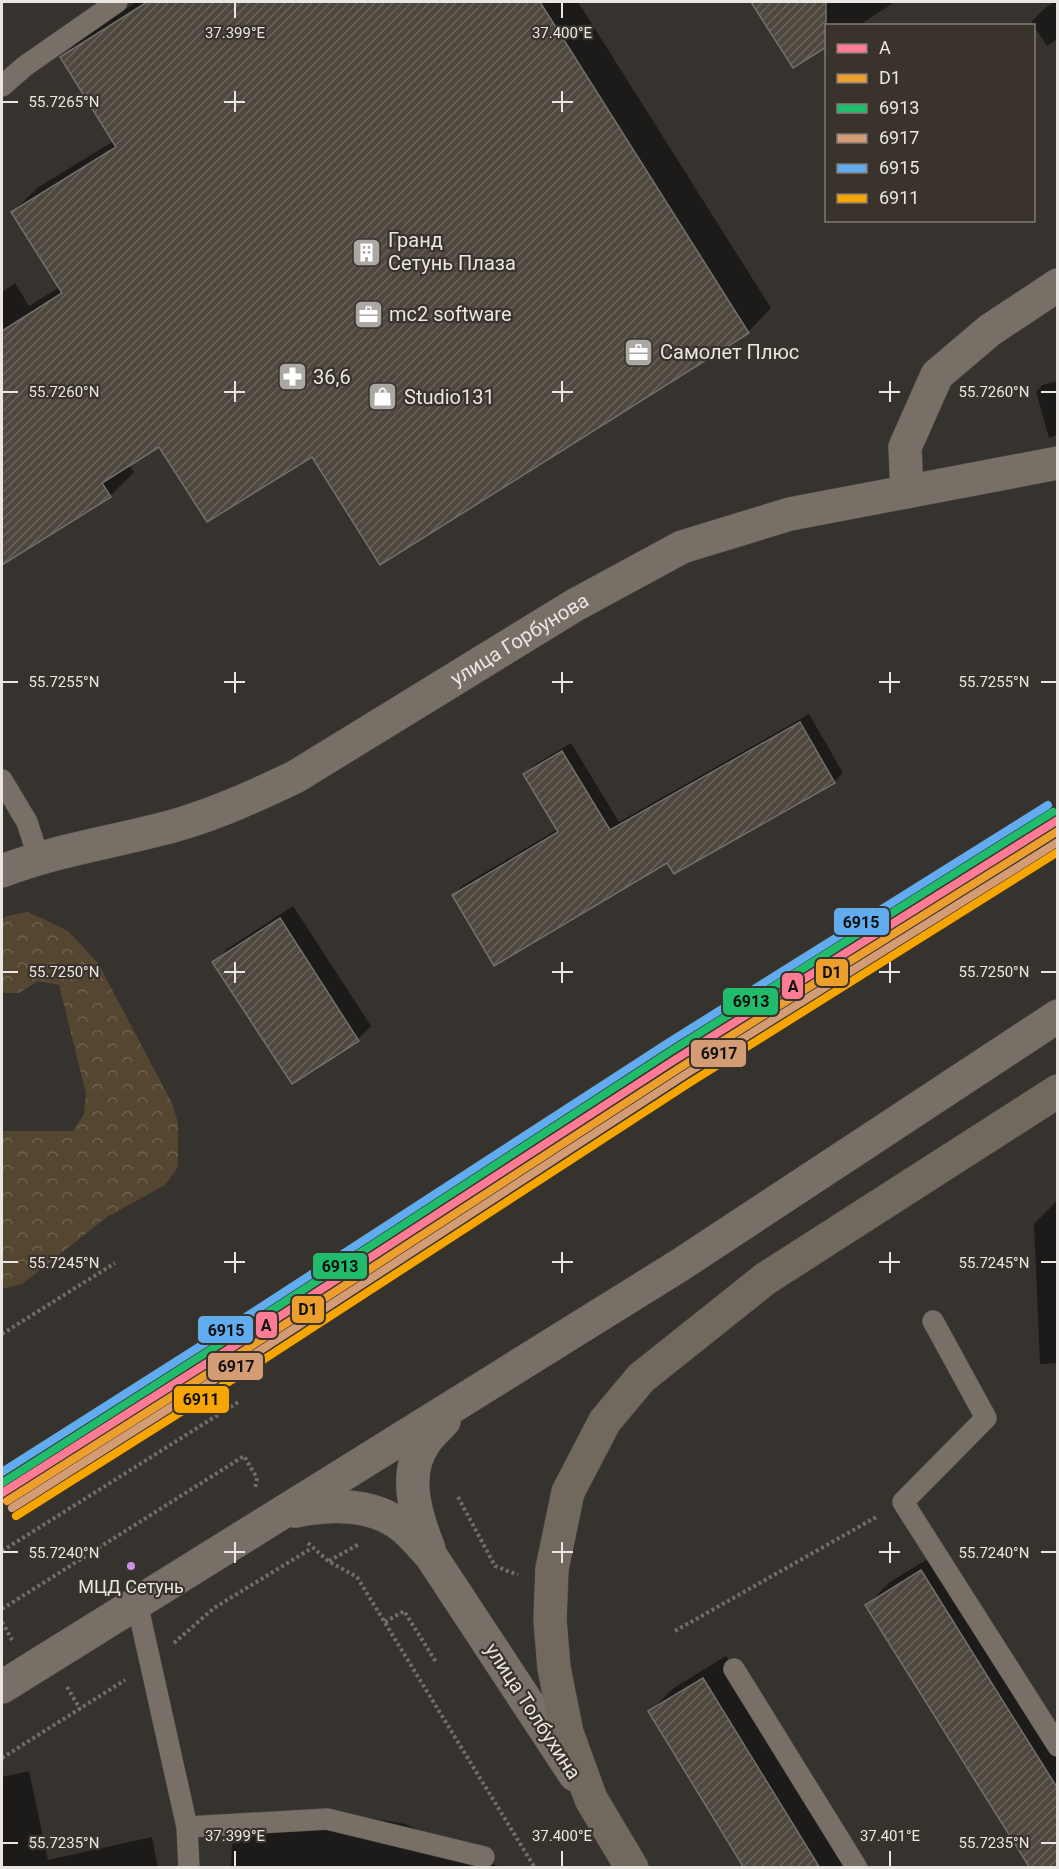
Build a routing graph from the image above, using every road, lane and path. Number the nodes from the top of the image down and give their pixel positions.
1 (117, 2) edge
2 (2, 86) edge
3 (1058, 285) edge
4 (1058, 463) edge
5 (907, 492) junction
6 (2, 780) edge
7 (39, 859) junction
8 (2, 871) edge
9 (1058, 1016) edge
10 (1058, 1091) edge
11 (115, 1263) dead end
12 (933, 1322) dead end
13 (2, 1334) edge
14 (240, 1401) dead end
15 (459, 1403) junction
16 (237, 1460) dead end
17 (458, 1497) dead end
18 (903, 1502) junction
19 (281, 1514) junction
20 (2, 1551) edge
21 (431, 1557) junction
22 (528, 1579) dead end
23 (136, 1604) junction
24 (2, 1609) edge
25 (2, 1622) edge
26 (385, 1622) junction
27 (675, 1631) dead end
28 (15, 1644) dead end
29 (436, 1662) dead end
30 (735, 1669) dead end
31 (65, 1685) dead end
32 (2, 1687) edge
33 (80, 1708) dead end
34 (1058, 1746) edge
35 (591, 1799) junction
36 (187, 1827) junction
37 (484, 1857) dead end
38 (189, 1868) edge
39 (535, 1868) edge
40 (632, 1868) edge
41 (856, 1868) edge

1 - 2 lane
3 - 5 street
4 - 5 street, улица Горбунова
5 - 7 street, улица Горбунова
6 - 7 lane
7 - 8 street, улица Горбунова
9 - 15 street
10 - 35 main road
11 - 13 path
12 - 18 lane
14 - 20 path
15 - 19 street
15 - 21 street, улица Толбухина
16 - 24 path
17 - 22 path
18 - 27 path
18 - 34 lane
19 - 21 street, улица Толбухина
19 - 23 street
19 - 26 path
21 - 35 street, улица Толбухина
23 - 32 street
23 - 36 lane
25 - 28 path
26 - 29 path
26 - 39 path
30 - 41 lane
31 - 33 path
35 - 40 main road, улица Толбухина
36 - 37 lane
36 - 38 lane

